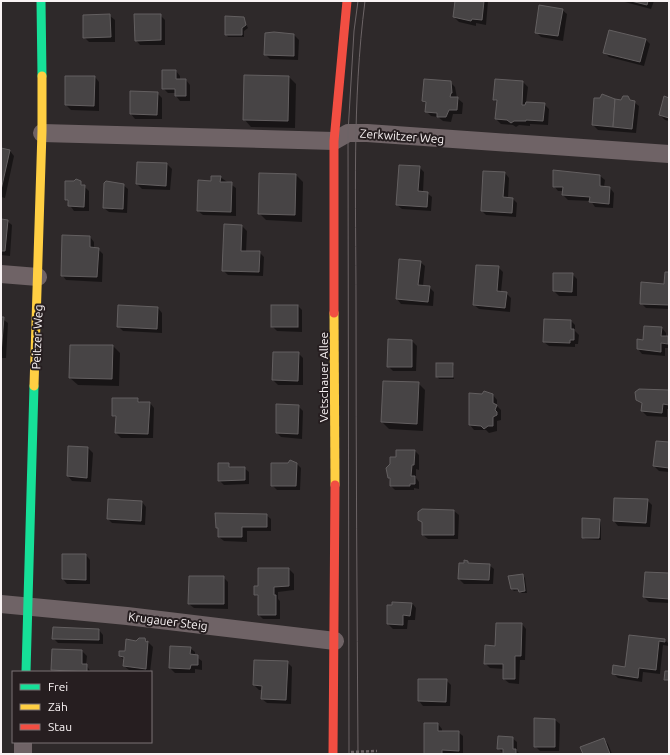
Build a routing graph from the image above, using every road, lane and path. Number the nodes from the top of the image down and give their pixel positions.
1 (41, 1) edge
2 (347, 1) edge
3 (42, 133) junction
4 (334, 141) junction
5 (669, 154) edge
6 (1, 274) edge
7 (38, 278) junction
8 (1, 604) edge
9 (29, 607) junction
10 (336, 640) junction
11 (26, 671) edge
12 (23, 743) edge
13 (23, 754) edge
14 (333, 754) edge

1 - 3 street, Peitzer Weg
2 - 4 street, Vetschauer Allee
3 - 4 street, Zerkwitzer Weg
3 - 7 street, Peitzer Weg
4 - 5 street, Zerkwitzer Weg
4 - 10 street, Vetschauer Allee
6 - 7 street
7 - 9 street, Peitzer Weg
8 - 9 street, Krugauer Steig
9 - 10 street, Krugauer Steig
9 - 11 street, Peitzer Weg
10 - 14 street, Vetschauer Allee
12 - 13 street

